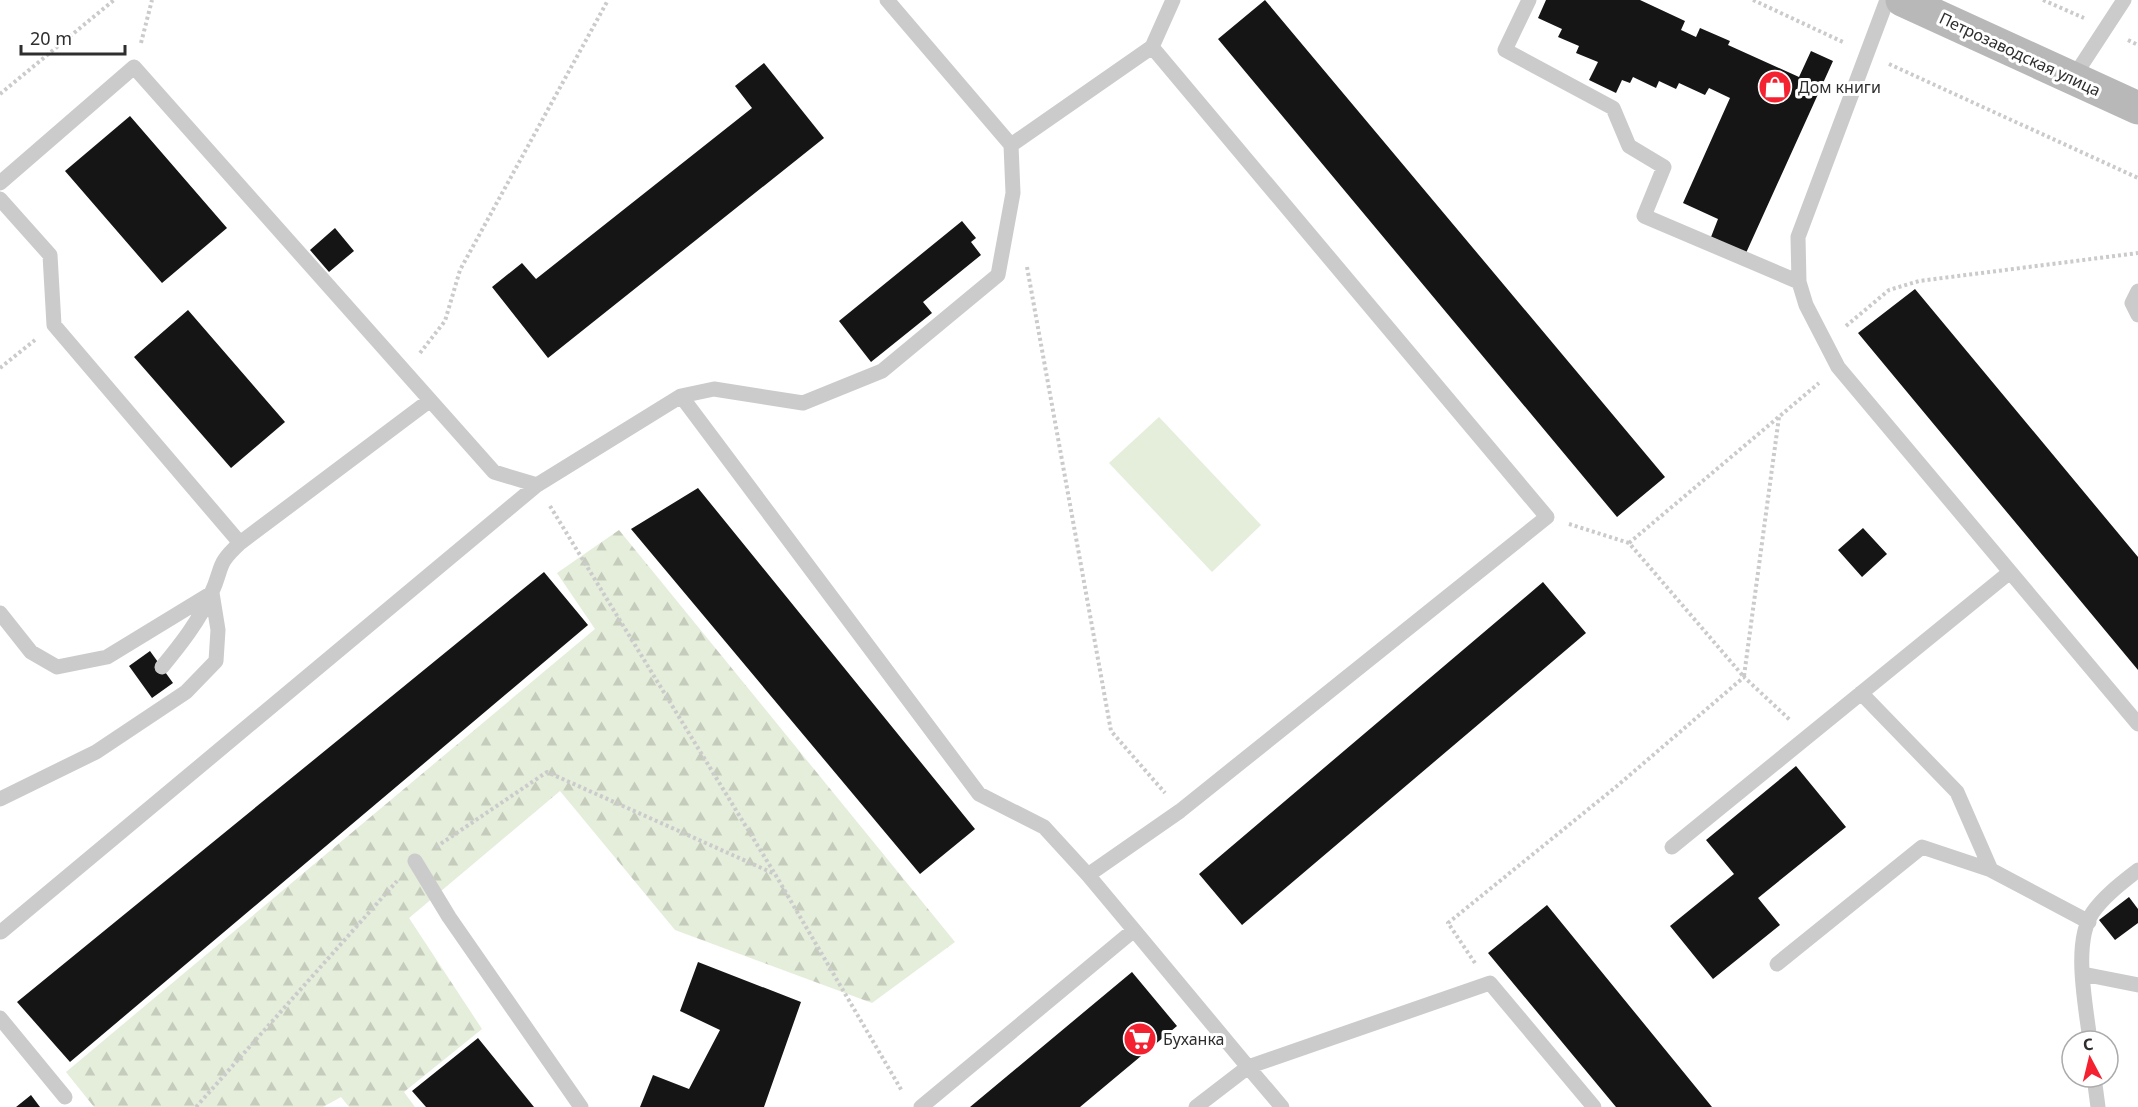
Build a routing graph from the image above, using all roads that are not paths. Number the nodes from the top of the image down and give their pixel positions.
1 (887, 0) edge
2 (1173, 0) edge
3 (1529, 0) edge
4 (1887, 0) edge
5 (1902, 0) edge
6 (2124, 0) edge
7 (1152, 47) junction
8 (2073, 78) junction
9 (2138, 108) edge
10 (1011, 145) junction
11 (0, 183) edge
12 (0, 199) edge
13 (1799, 282) junction
14 (2138, 291) edge
15 (2138, 315) edge
16 (681, 396) junction
17 (429, 401) junction
18 (537, 485) junction
19 (240, 543) junction
20 (2010, 572) junction
21 (212, 593) junction
22 (0, 613) edge
23 (162, 667) dead end
24 (1861, 693) junction
25 (2138, 724) edge
26 (0, 800) edge
27 (1672, 847) dead end
28 (415, 861) dead end
29 (1991, 870) junction
30 (2138, 870) edge
31 (1088, 875) junction
32 (2089, 922) junction
33 (1134, 930) junction
34 (1, 932) edge
35 (1778, 964) dead end
36 (2082, 974) junction
37 (2138, 985) edge
38 (0, 1018) edge
39 (2089, 1029) edge
40 (1248, 1067) junction
41 (2096, 1089) edge
42 (65, 1097) dead end
43 (581, 1107) edge
44 (921, 1107) edge
45 (1196, 1107) edge
46 (1282, 1107) edge
47 (1594, 1107) edge
48 (2098, 1107) edge

1 - 10 lane
2 - 7 lane
3 - 13 lane
4 - 13 lane
5 - 8 main road, Петрозаводская улица
6 - 8 lane
7 - 10 lane
7 - 31 lane
8 - 9 main road, Петрозаводская улица
10 - 16 lane
11 - 17 lane
12 - 19 lane
13 - 20 lane
14 - 15 lane
16 - 18 lane
16 - 31 lane
17 - 18 lane
17 - 19 lane
18 - 34 lane
19 - 21 lane
20 - 24 lane
20 - 25 lane
21 - 22 lane
21 - 23 lane
21 - 26 lane
24 - 27 lane
24 - 29 lane
28 - 43 lane
29 - 32 lane
29 - 35 lane
30 - 32 lane
31 - 33 lane
32 - 36 lane
33 - 40 lane
33 - 44 lane
36 - 37 lane
36 - 39 lane
38 - 42 lane
40 - 45 lane
40 - 46 lane
40 - 47 lane
41 - 48 lane

